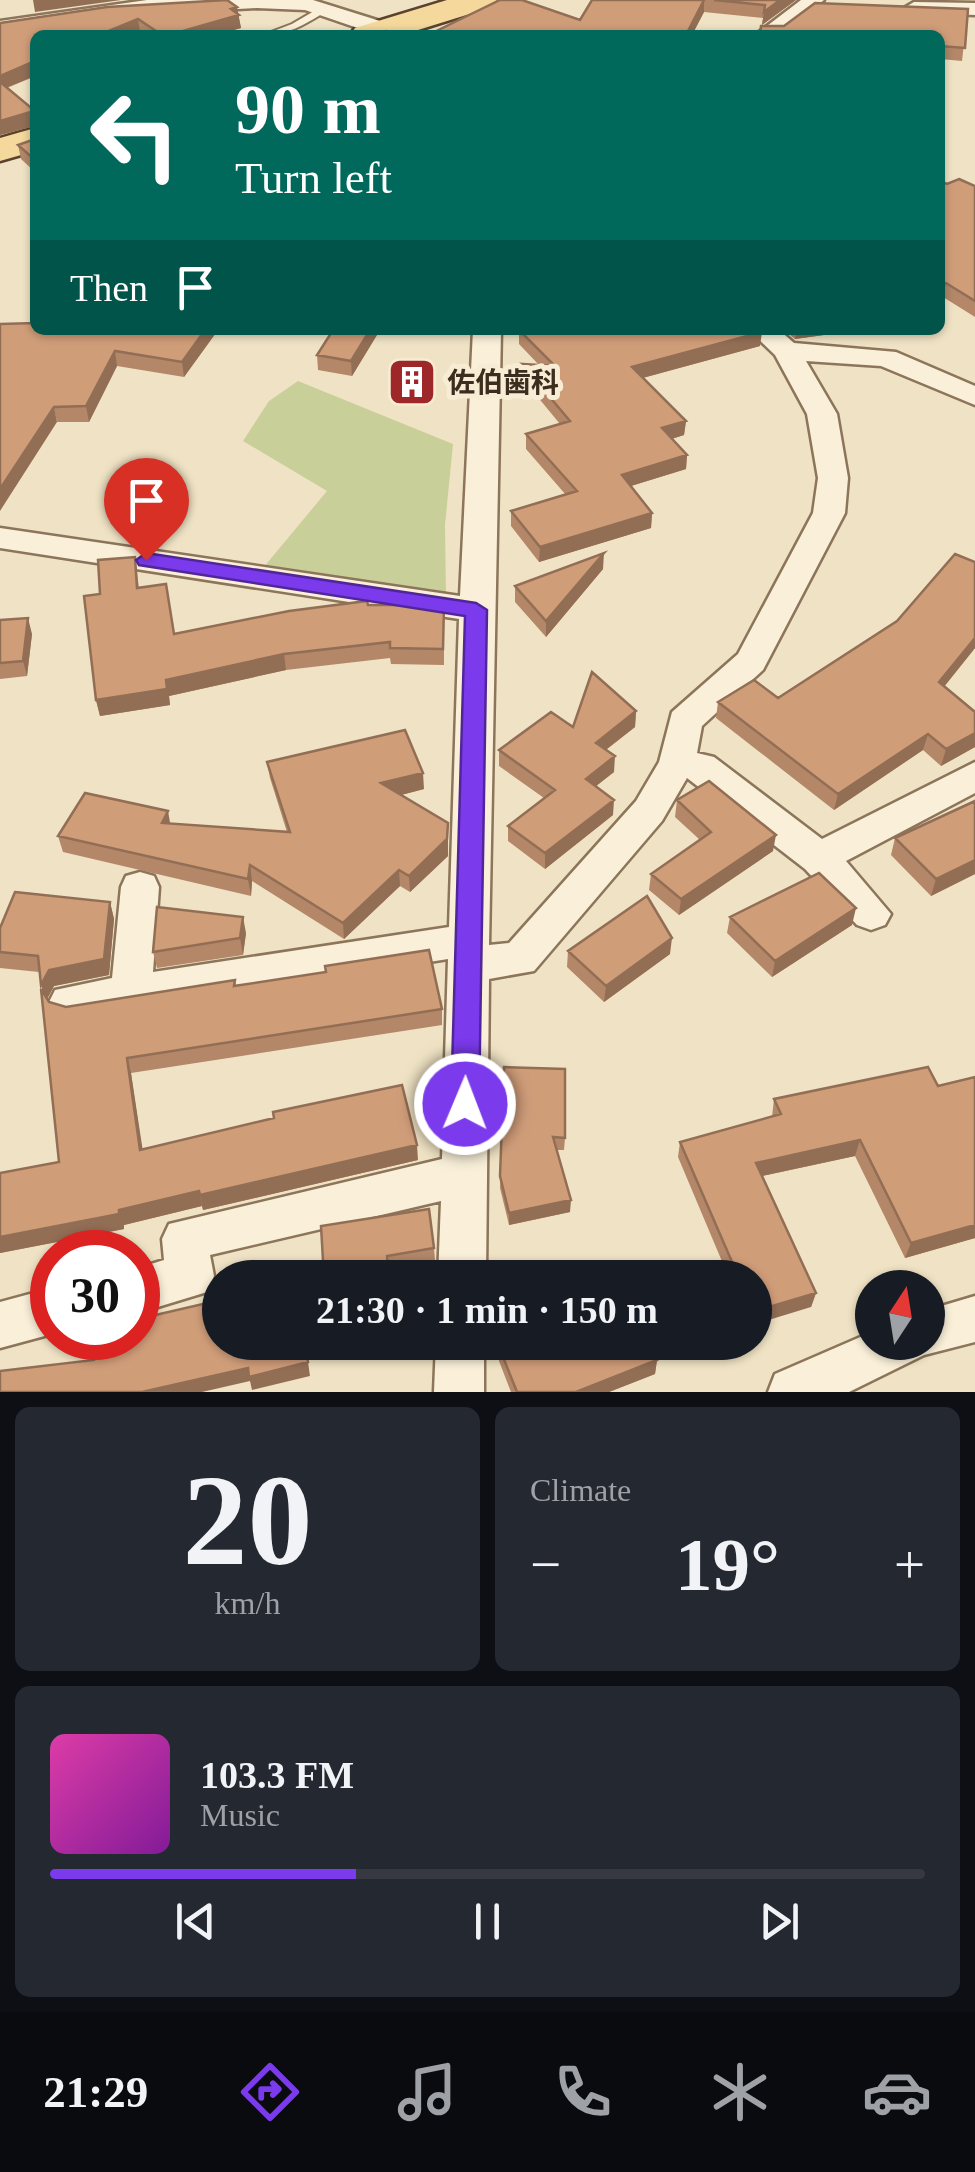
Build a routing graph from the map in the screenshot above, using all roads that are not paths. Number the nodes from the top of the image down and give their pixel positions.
1 (480, 0) edge
2 (811, 2) edge
3 (840, 6) edge
4 (891, 8) edge
5 (975, 9) edge
6 (320, 10) junction
7 (296, 26) junction
8 (0, 27) edge
9 (284, 30) edge
10 (301, 30) edge
11 (374, 30) edge
12 (391, 30) edge
13 (773, 30) edge
14 (30, 141) edge
15 (0, 150) edge
16 (488, 335) edge
17 (775, 341) edge
18 (975, 396) edge
19 (0, 538) edge
20 (476, 610) junction
21 (677, 763) junction
22 (975, 776) edge
23 (819, 858) junction
24 (140, 886) dead end
25 (871, 914) dead end
26 (468, 952) junction
27 (131, 993) junction
28 (70, 1002) edge
29 (464, 1175) junction
30 (462, 1260) edge
31 (160, 1284) edge
32 (30, 1317) edge
33 (975, 1319) edge
34 (0, 1325) edge
35 (945, 1327) edge
36 (460, 1360) edge
37 (865, 1360) edge
38 (459, 1392) edge
39 (793, 1392) edge

1 - 12 main road
2 - 3 street
2 - 13 street
4 - 5 street
6 - 7 lane
6 - 8 street
6 - 11 street
7 - 9 lane
7 - 10 lane
14 - 15 main road
16 - 20 street
17 - 18 street
17 - 21 street
19 - 20 street
20 - 26 street
21 - 23 street
21 - 26 street
22 - 23 street
23 - 25 street
24 - 27 street
26 - 27 street
26 - 29 street
27 - 28 street
29 - 30 street
29 - 31 street
32 - 34 street
33 - 35 street
36 - 38 street
37 - 39 street

